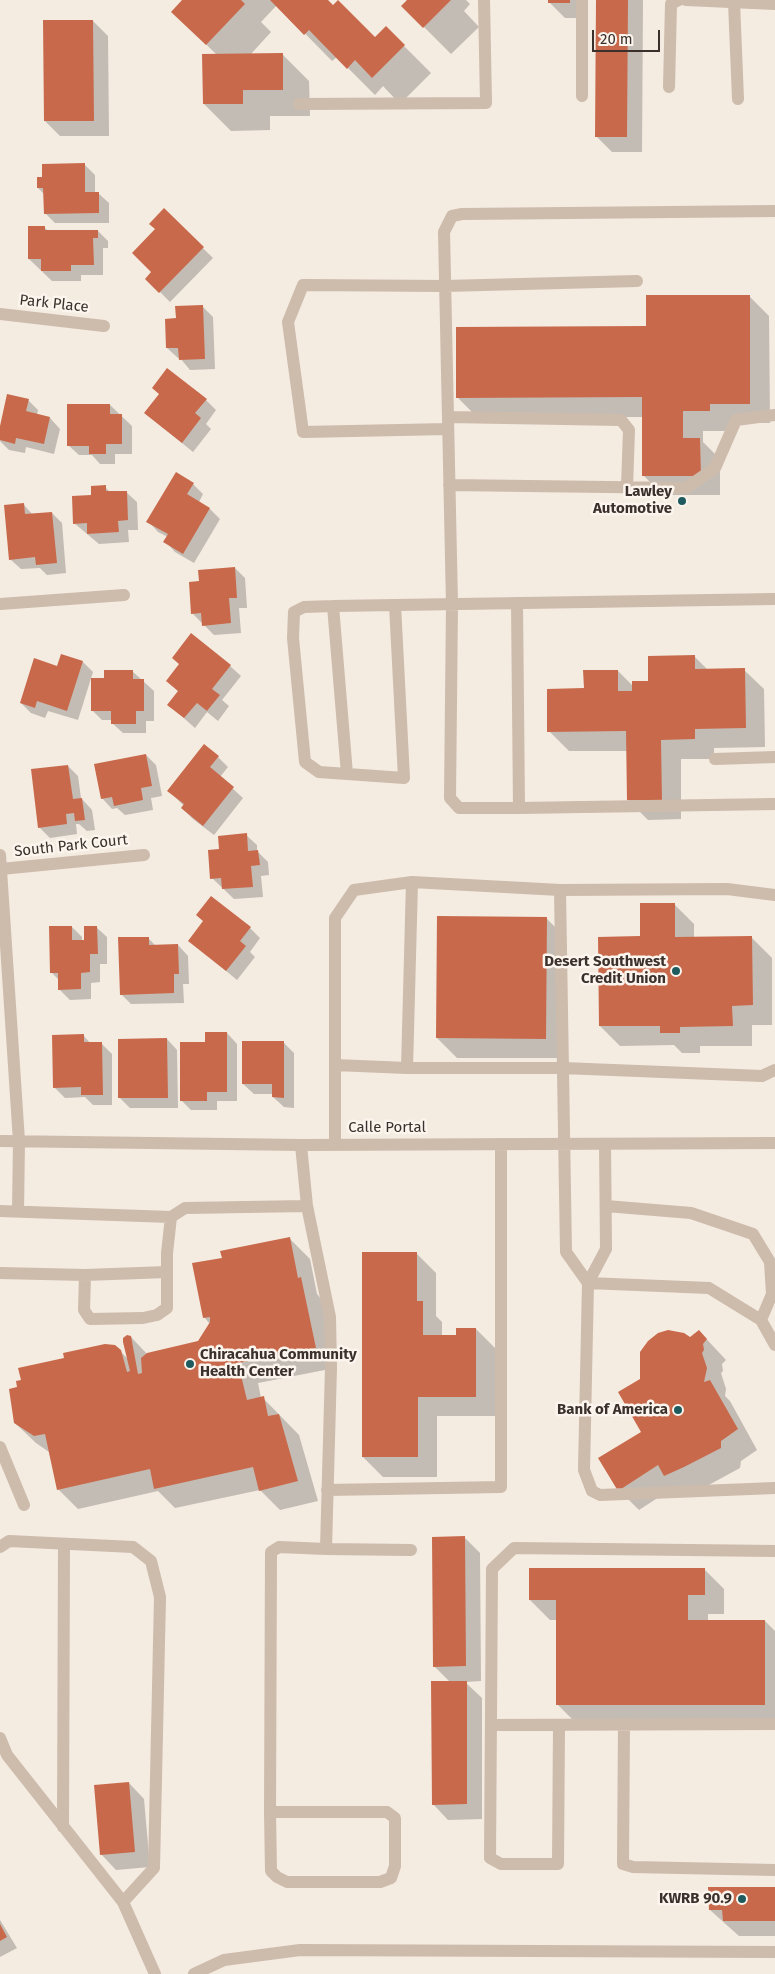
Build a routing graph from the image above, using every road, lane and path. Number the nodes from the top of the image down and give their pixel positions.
1 (484, 0) edge
2 (582, 0) edge
3 (679, 0) edge
4 (686, 0) edge
5 (734, 2) junction
6 (775, 4) edge
7 (669, 87) dead end
8 (582, 96) dead end
9 (738, 98) dead end
10 (299, 104) dead end
11 (775, 211) edge
12 (637, 281) dead end
13 (445, 286) junction
14 (0, 314) edge
15 (104, 326) dead end
16 (775, 415) edge
17 (448, 423) junction
18 (449, 485) junction
19 (628, 487) junction
20 (124, 595) dead end
21 (775, 599) edge
22 (517, 603) junction
23 (0, 604) edge
24 (452, 604) junction
25 (395, 605) junction
26 (333, 606) junction
27 (775, 757) edge
28 (715, 759) dead end
29 (347, 774) junction
30 (775, 804) edge
31 (519, 808) junction
32 (0, 855) edge
33 (144, 855) dead end
34 (1, 869) edge
35 (412, 882) junction
36 (560, 890) junction
37 (775, 895) edge
38 (335, 1065) junction
39 (408, 1068) junction
40 (563, 1068) junction
41 (775, 1070) edge
42 (0, 1141) edge
43 (19, 1141) junction
44 (775, 1143) edge
45 (501, 1144) junction
46 (564, 1144) junction
47 (605, 1144) junction
48 (301, 1145) junction
49 (335, 1145) junction
50 (308, 1206) junction
51 (606, 1206) junction
52 (0, 1211) edge
53 (18, 1212) junction
54 (171, 1217) junction
55 (167, 1272) junction
56 (0, 1273) edge
57 (85, 1275) junction
58 (588, 1282) junction
59 (761, 1320) junction
60 (775, 1345) edge
61 (0, 1447) edge
62 (775, 1488) edge
63 (328, 1490) junction
64 (24, 1505) dead end
65 (64, 1544) junction
66 (0, 1547) edge
67 (326, 1549) junction
68 (411, 1550) dead end
69 (775, 1551) edge
70 (624, 1724) junction
71 (775, 1724) edge
72 (491, 1725) junction
73 (559, 1725) junction
74 (0, 1738) edge
75 (270, 1812) junction
76 (63, 1827) junction
77 (775, 1870) edge
78 (123, 1902) junction
79 (775, 1952) edge
80 (155, 1974) edge
81 (194, 1974) edge

1 - 10 street
2 - 8 street
3 - 7 street
4 - 5 street
5 - 6 street
5 - 9 street
11 - 13 street
12 - 13 street
13 - 17 street
13 - 17 street
14 - 15 street, Park Place
16 - 19 street
17 - 18 street
17 - 19 street
18 - 19 street
18 - 24 street
20 - 23 street
21 - 22 street
22 - 24 street
22 - 31 street
24 - 25 street
24 - 31 street
25 - 26 street
25 - 29 street
26 - 29 street
26 - 29 street
27 - 28 street
30 - 31 street
32 - 34 street
33 - 34 street, South Park Court
34 - 43 street
35 - 36 street
35 - 38 street
35 - 39 street
36 - 37 street
36 - 40 street
38 - 39 street
38 - 49 street
39 - 40 street
40 - 41 street
40 - 46 street
42 - 43 street, Calle Portal
43 - 48 street, Calle Portal
43 - 53 street
44 - 47 street, Calle Portal
45 - 46 street, Calle Portal
45 - 49 street, Calle Portal
45 - 63 street
46 - 47 street, Calle Portal
46 - 58 street
47 - 51 street
48 - 49 street, Calle Portal
48 - 50 street
50 - 54 street
50 - 63 street
51 - 58 street
51 - 59 street
52 - 53 street
53 - 54 street
54 - 55 street
55 - 57 street
55 - 57 street
56 - 57 street
58 - 59 street
58 - 62 street
59 - 60 street
61 - 64 street
63 - 67 street
65 - 66 street
65 - 76 street
65 - 78 street
67 - 68 street
67 - 75 street
69 - 72 street
70 - 71 street
70 - 73 street
70 - 77 street
72 - 73 street
72 - 73 street
74 - 76 street
75 - 75 street
76 - 78 street
78 - 80 street
79 - 81 street

